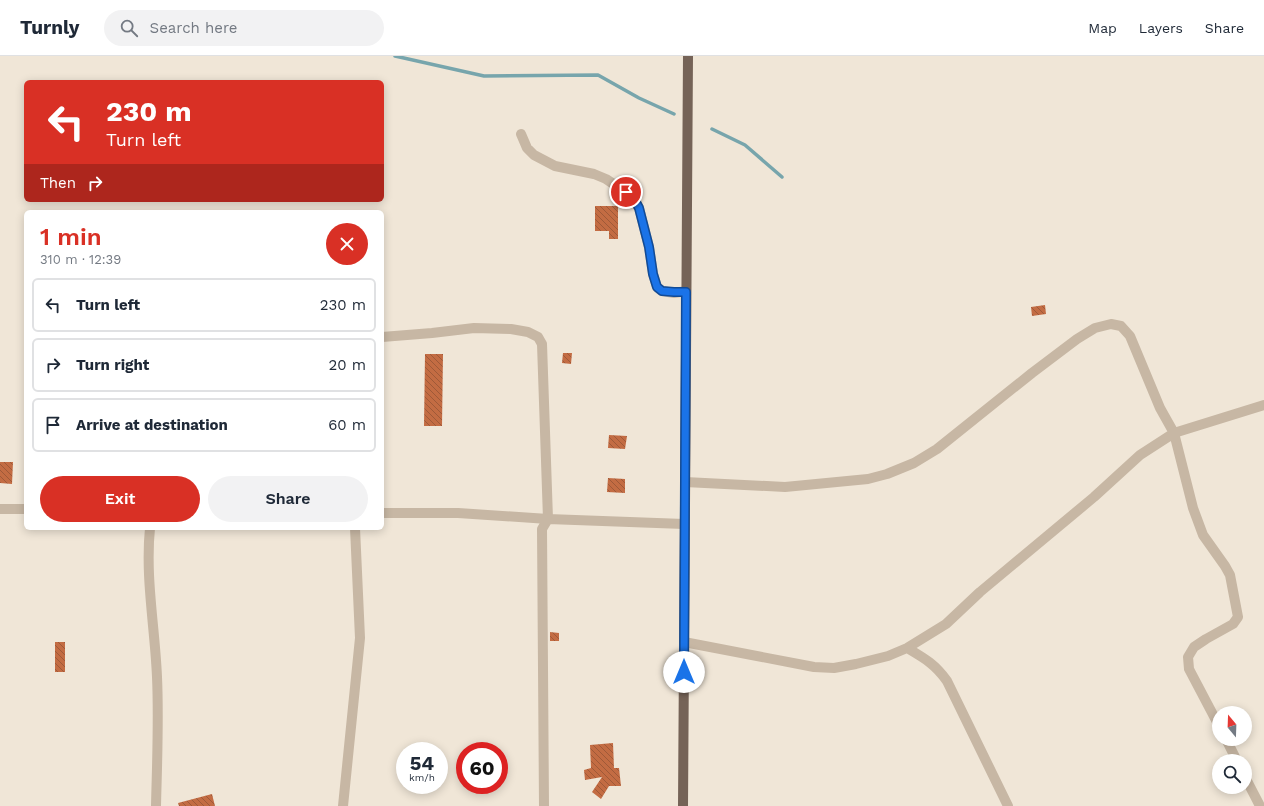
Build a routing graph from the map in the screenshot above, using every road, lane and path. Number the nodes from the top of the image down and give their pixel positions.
1 (688, 56) edge
2 (521, 134) dead end
3 (686, 292) junction
4 (384, 337) edge
5 (1264, 405) edge
6 (1174, 433) junction
7 (685, 482) junction
8 (0, 509) edge
9 (24, 509) edge
10 (384, 513) edge
11 (548, 519) junction
12 (684, 524) junction
13 (150, 530) edge
14 (355, 530) edge
15 (684, 642) junction
16 (907, 648) junction
17 (1212, 713) edge
18 (1252, 791) edge
19 (156, 806) edge
20 (343, 806) edge
21 (544, 806) edge
22 (683, 806) edge
23 (1008, 806) edge
24 (1260, 806) edge

1 - 3 main road
2 - 3 street
3 - 7 main road
4 - 11 street
5 - 6 street
6 - 7 street
6 - 16 street
6 - 17 street
7 - 12 main road
8 - 9 street
10 - 11 street
11 - 12 street
11 - 21 street
12 - 15 main road
13 - 19 street
14 - 20 street
15 - 16 street
15 - 22 main road
16 - 23 street
18 - 24 street

